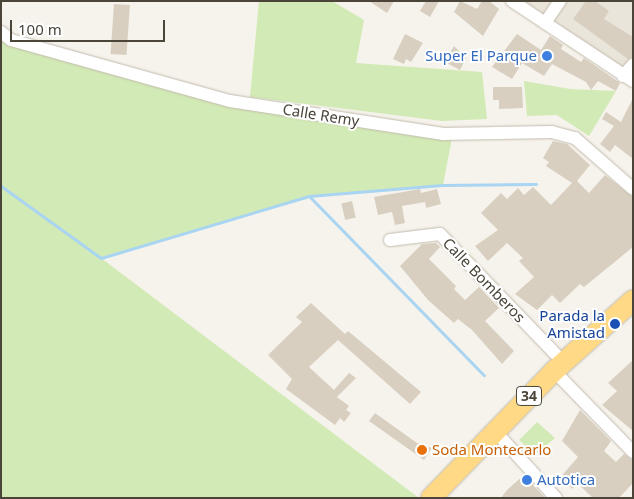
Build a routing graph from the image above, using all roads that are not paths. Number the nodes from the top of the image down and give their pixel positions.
1 (512, 1) edge
2 (560, 1) edge
3 (545, 22) junction
4 (1, 32) edge
5 (633, 65) edge
6 (628, 79) edge
7 (633, 189) edge
8 (390, 240) dead end
9 (633, 300) edge
10 (558, 367) junction
11 (495, 431) junction
12 (633, 452) edge
13 (431, 498) edge
14 (556, 498) edge

1 - 3 street
2 - 3 street
3 - 6 street
4 - 7 street, Calle Remy
5 - 6 street
8 - 10 street, Calle Bomberos
9 - 10 highway, 34
10 - 11 highway, 34
10 - 12 street
11 - 13 highway, 34
11 - 14 street

